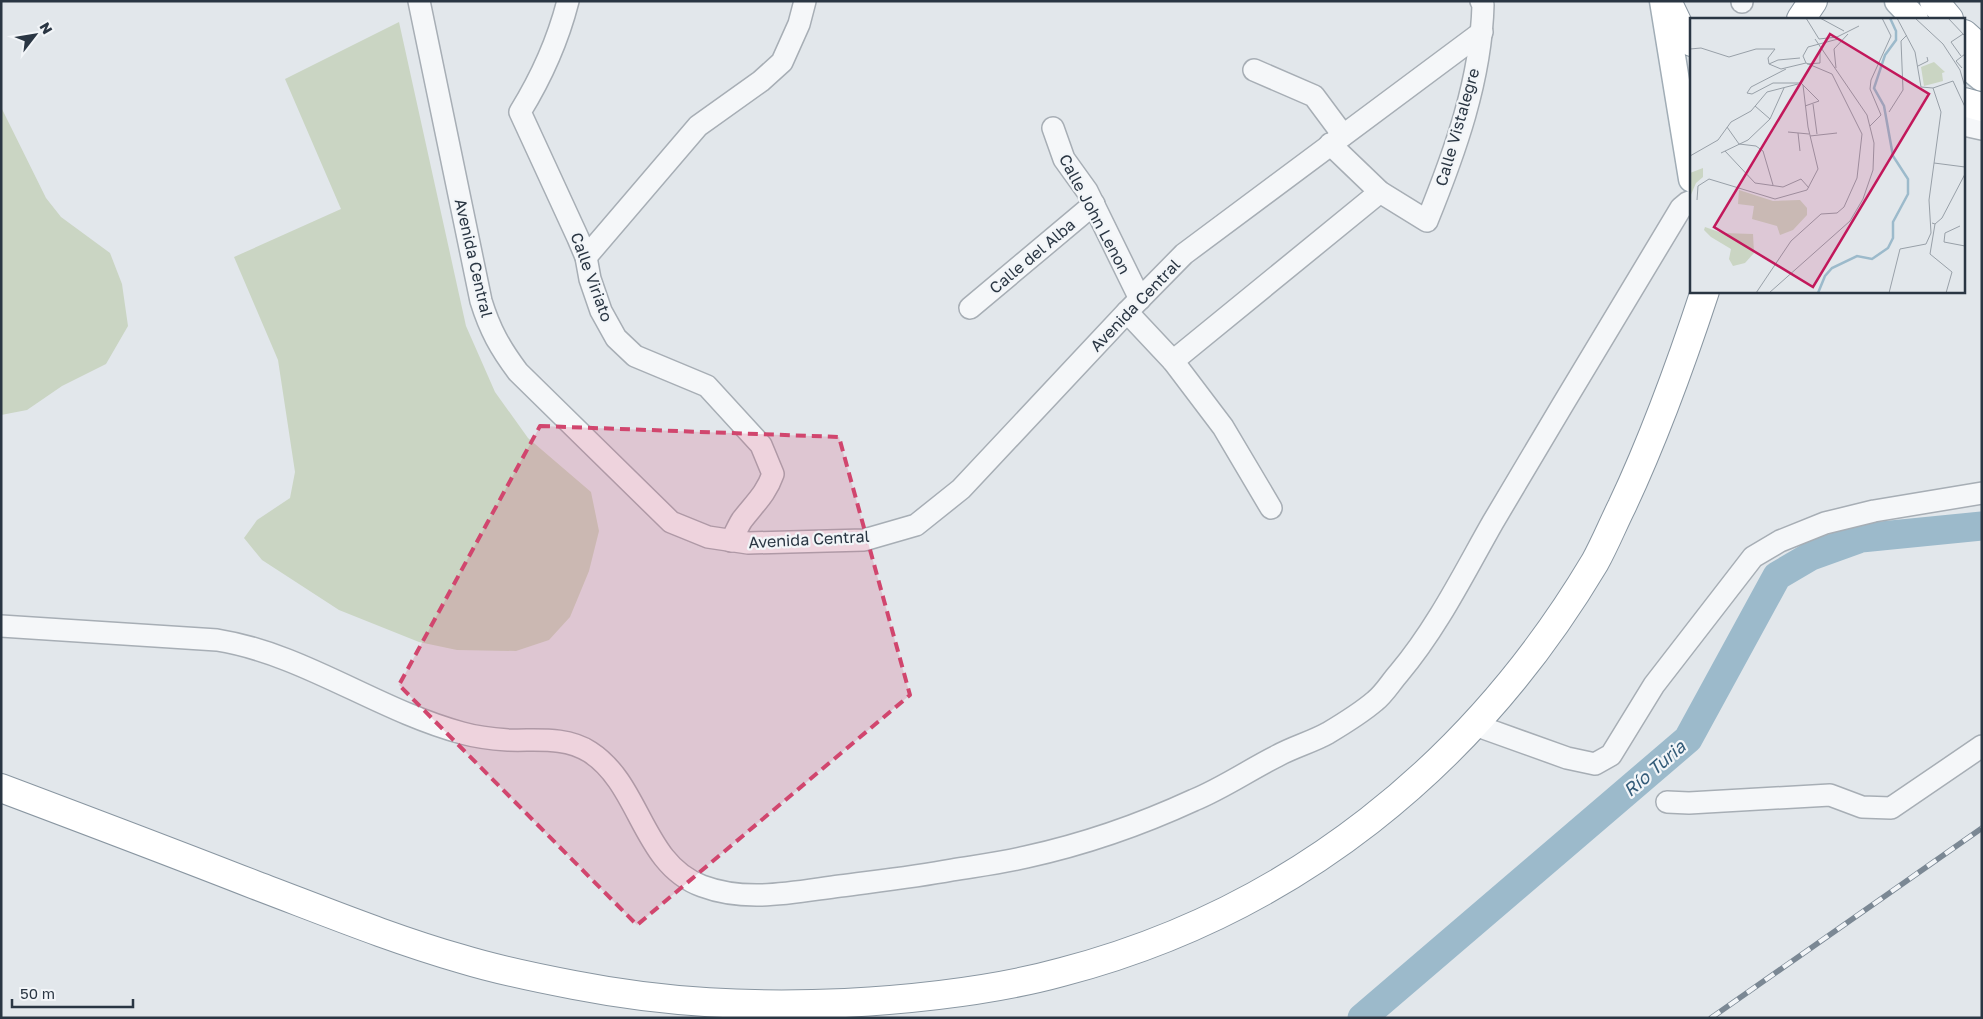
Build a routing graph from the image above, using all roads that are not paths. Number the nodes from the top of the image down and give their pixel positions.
1 (419, 1) edge
2 (568, 1) edge
3 (805, 1) edge
4 (1481, 1) edge
5 (1654, 1) edge
6 (1662, 1) edge
7 (1667, 1) edge
8 (1813, 1) edge
9 (1829, 1) edge
10 (1898, 1) edge
11 (1934, 1) edge
12 (1802, 18) edge
13 (1819, 18) edge
14 (1914, 18) edge
15 (1948, 18) edge
16 (1482, 32) junction
17 (1966, 36) edge
18 (1680, 39) edge
19 (1982, 50) edge
20 (1966, 65) edge
21 (1254, 70) dead end
22 (1982, 78) edge
23 (1966, 103) edge
24 (1982, 107) edge
25 (1966, 125) edge
26 (1053, 128) dead end
27 (1982, 129) edge
28 (1336, 140) junction
29 (1690, 156) edge
30 (1380, 192) junction
31 (1690, 201) edge
32 (1094, 204) junction
33 (586, 257) junction
34 (1704, 292) edge
35 (1696, 304) edge
36 (1133, 306) junction
37 (970, 308) dead end
38 (1173, 361) junction
39 (1982, 493) edge
40 (1271, 508) dead end
41 (731, 540) junction
42 (1, 626) edge
43 (1475, 725) junction
44 (1982, 746) edge
45 (1, 788) edge
46 (1666, 802) dead end

1 - 41 street, Avenida Central
2 - 33 street, Calle Viriato
3 - 33 street
4 - 16 street, Calle Vistalegre
5 - 18 street
6 - 18 main road
7 - 18 highway
8 - 12 highway
9 - 13 highway
10 - 14 main road
11 - 15 highway
16 - 28 street, Avenida Central
16 - 30 street, Calle Vistalegre
17 - 19 highway
18 - 29 main road
20 - 22 main road
21 - 28 street
23 - 24 highway
25 - 27 street
26 - 32 street, Calle John Lenon
28 - 30 street
28 - 36 street, Avenida Central
30 - 38 street
31 - 42 street
32 - 36 street, Calle John Lenon
32 - 37 street, Calle del Alba
33 - 41 street, Calle Viriato
34 - 35 highway
35 - 43 highway
36 - 38 street, Calle John Lenon
36 - 41 street, Avenida Central
38 - 40 street, Calle John Lenon
39 - 43 street
43 - 45 highway
44 - 46 street

